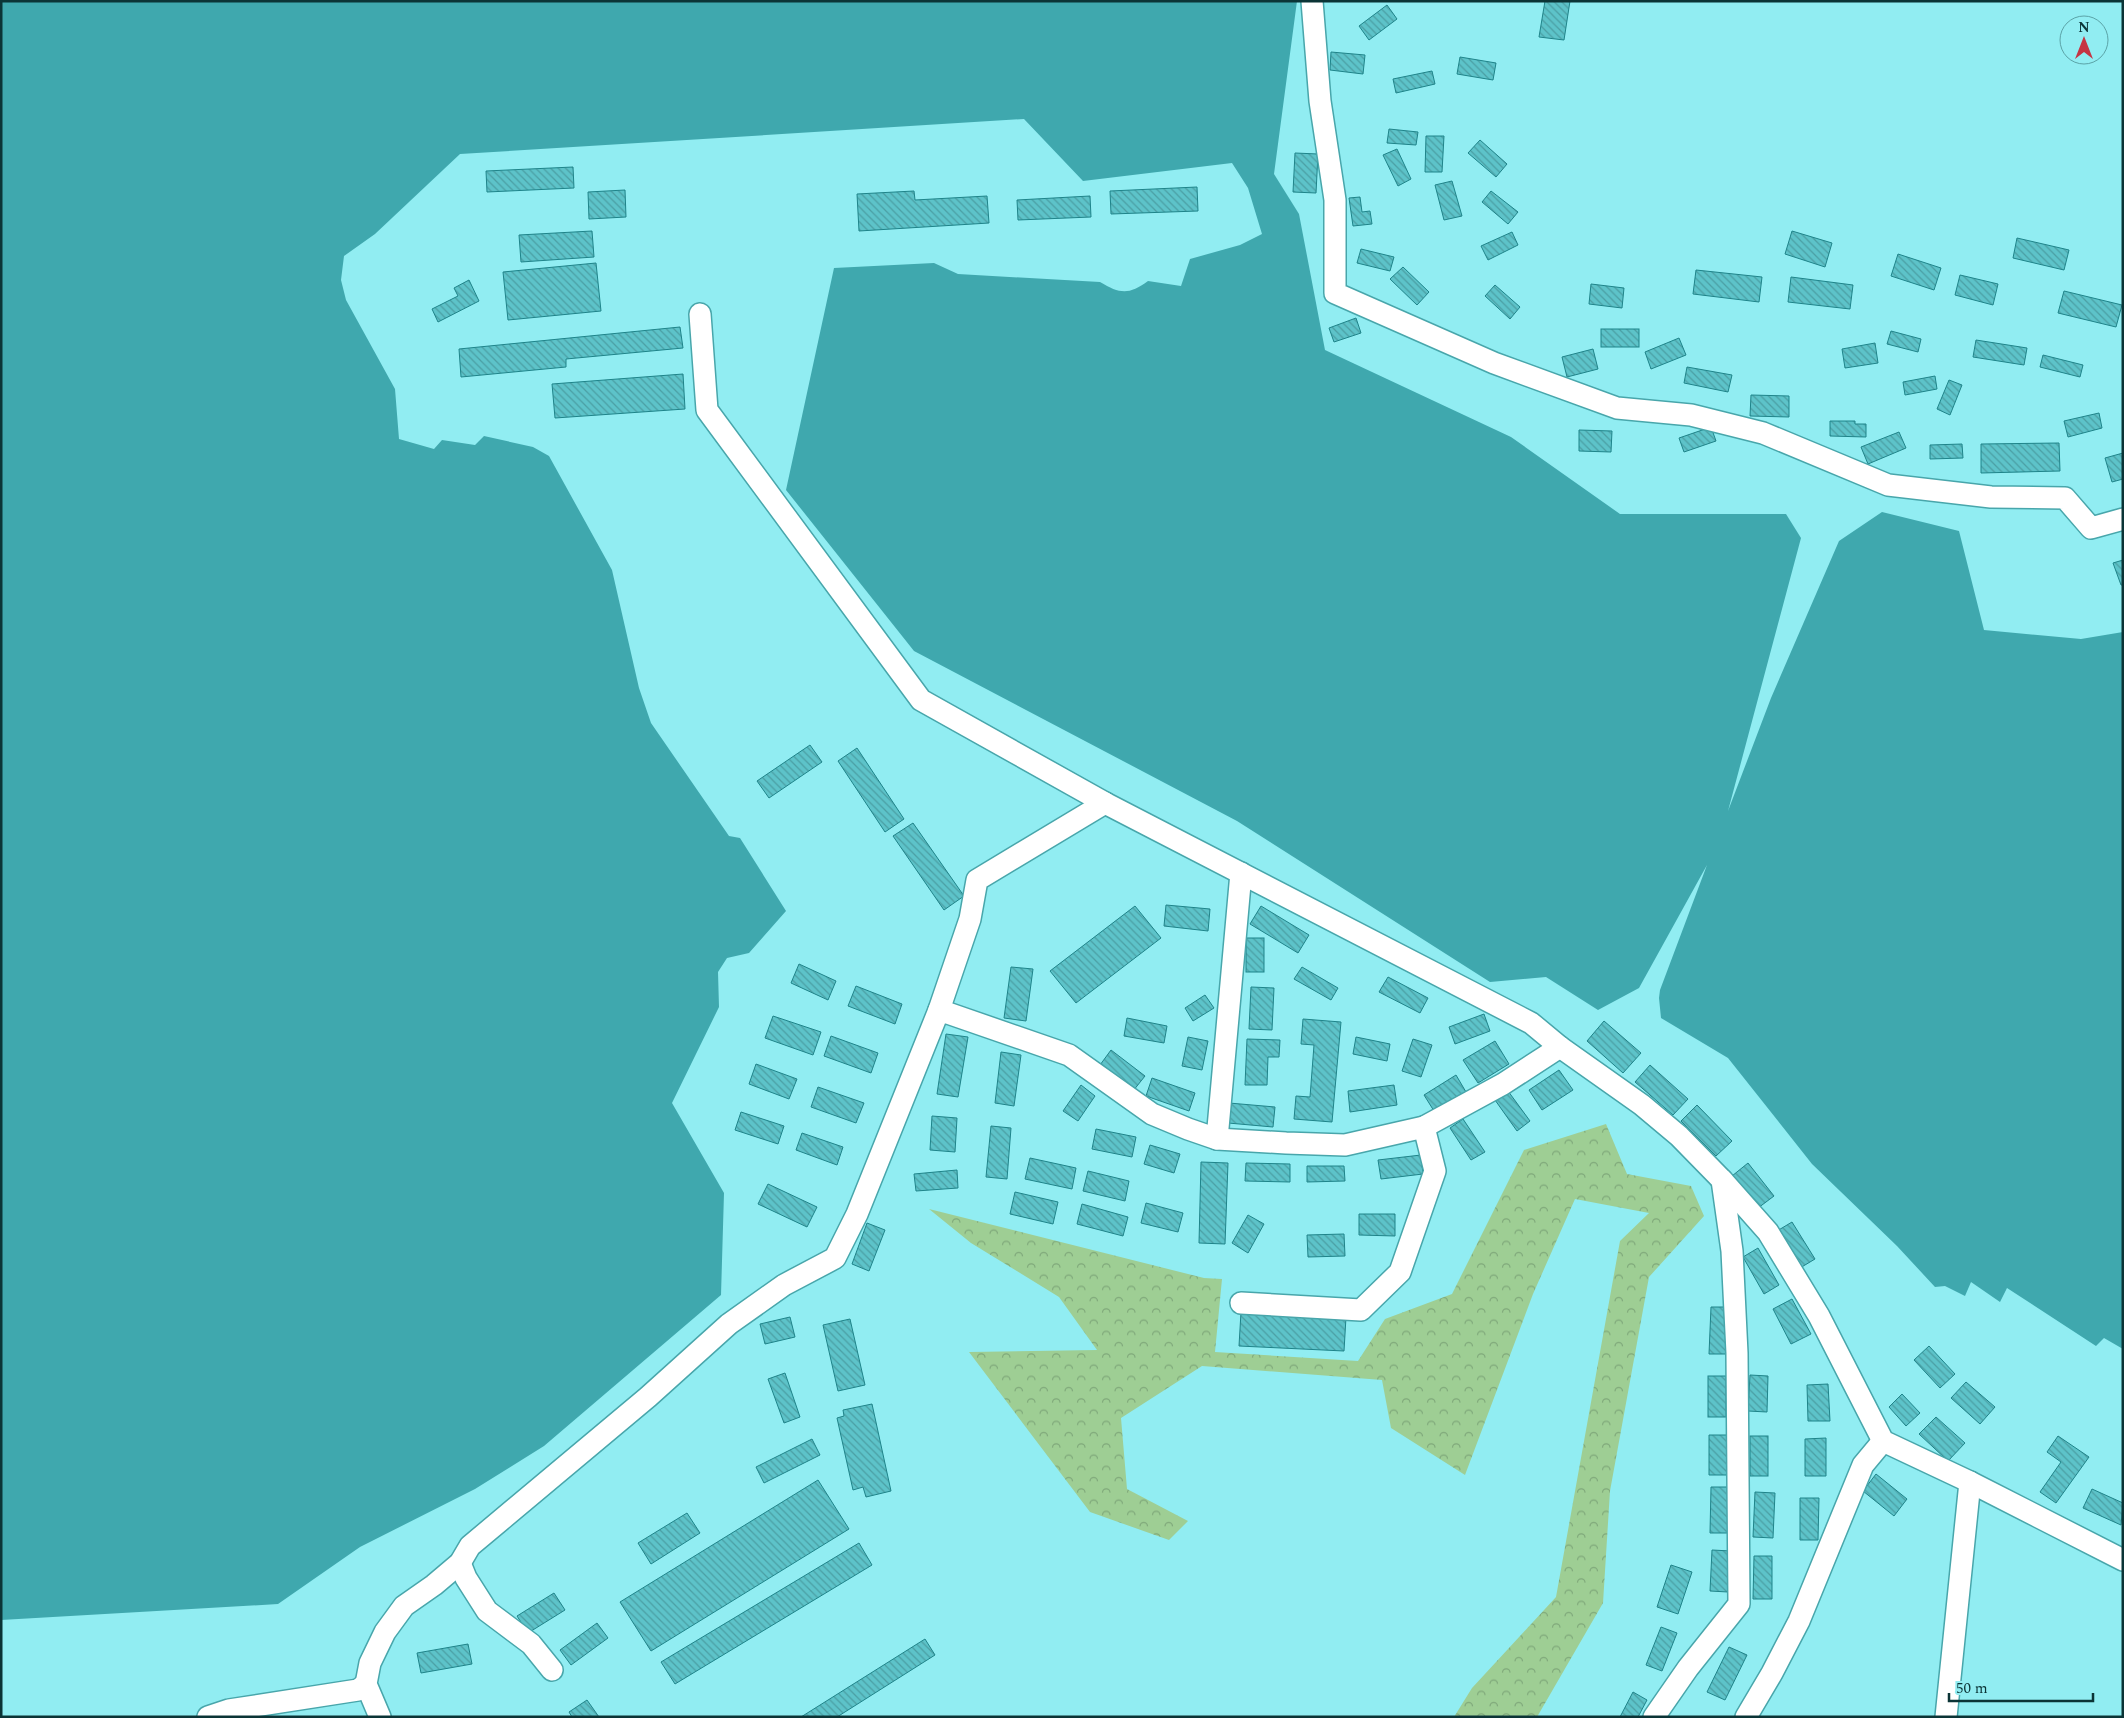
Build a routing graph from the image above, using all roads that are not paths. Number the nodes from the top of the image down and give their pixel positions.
1 (1312, 1) edge
2 (700, 314) dead end
3 (2123, 519) edge
4 (1105, 802) junction
5 (1241, 873) junction
6 (939, 1010) junction
7 (1560, 1047) junction
8 (1424, 1127) junction
9 (1217, 1138) junction
10 (1722, 1180) junction
11 (1241, 1303) dead end
12 (1883, 1440) junction
13 (1970, 1482) junction
14 (2123, 1560) edge
15 (460, 1563) junction
16 (552, 1670) dead end
17 (366, 1684) junction
18 (208, 1717) edge
19 (380, 1717) edge
20 (1654, 1717) edge
21 (1746, 1717) edge
22 (1946, 1717) edge

1 - 3 street
2 - 4 street
4 - 5 street
4 - 6 street
5 - 7 street
5 - 9 street
6 - 9 street
6 - 15 street
7 - 8 street
7 - 10 street
8 - 9 street
8 - 11 street
10 - 12 street
10 - 20 street
12 - 13 street
12 - 21 street
13 - 14 street
13 - 22 street
15 - 16 street
15 - 17 street
17 - 18 street
17 - 19 street

